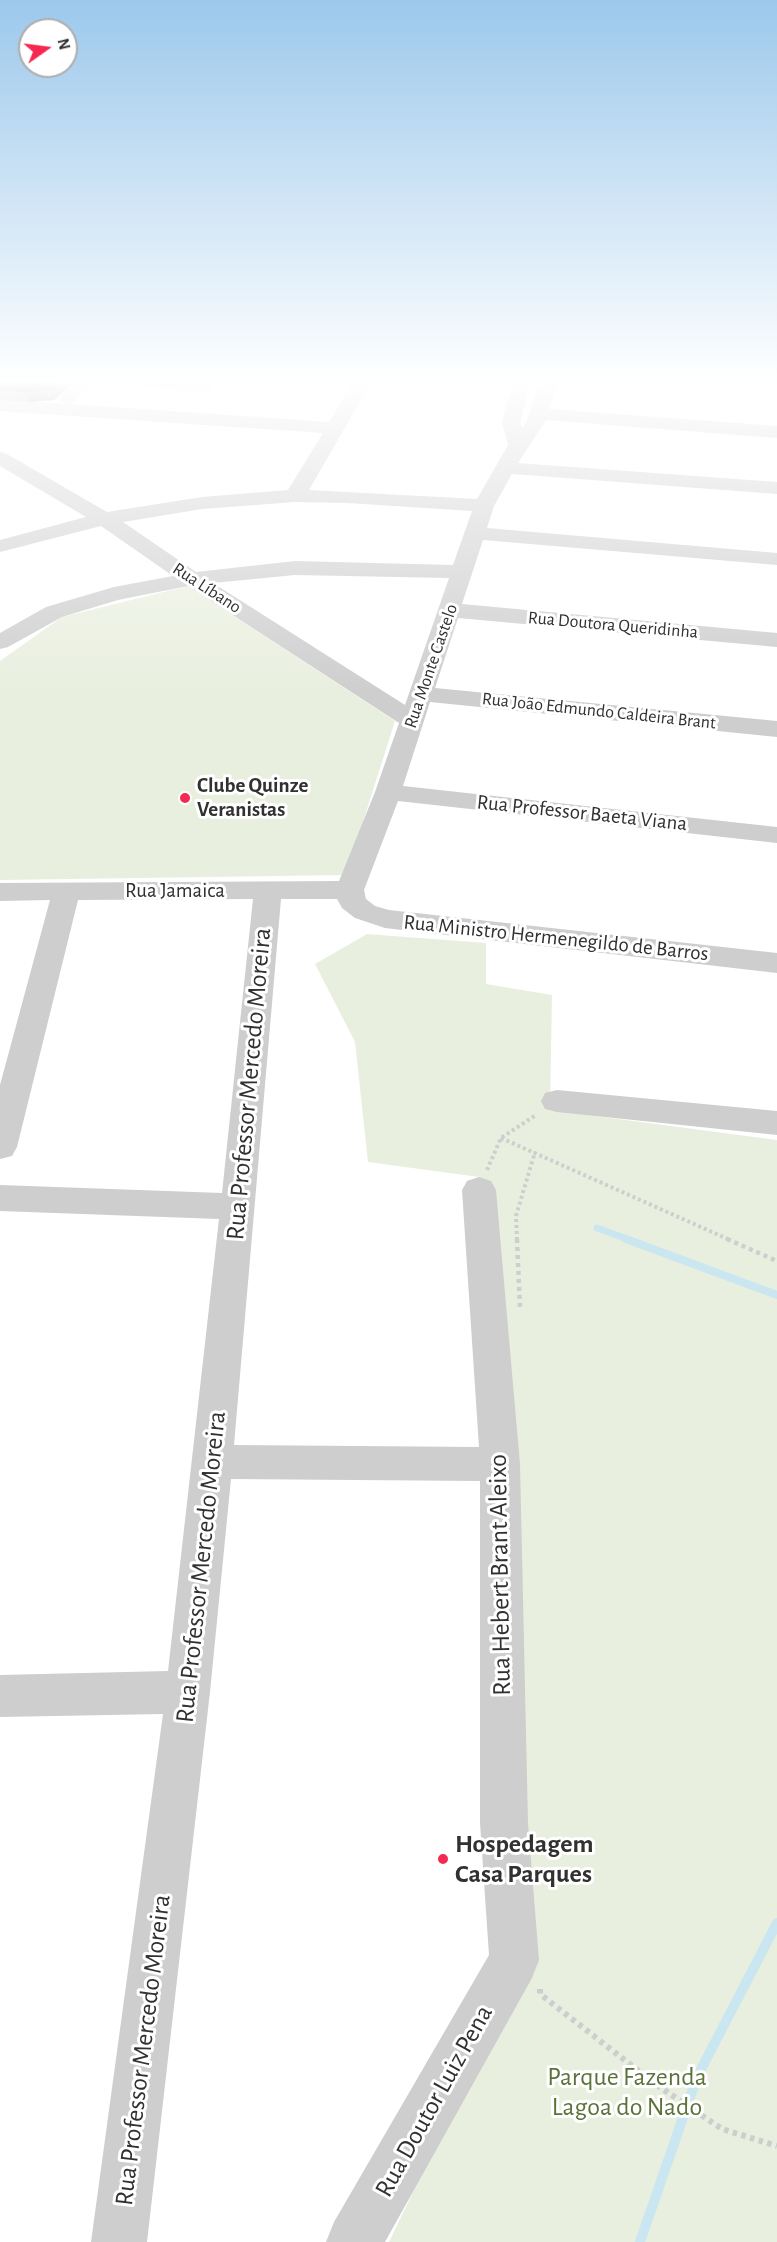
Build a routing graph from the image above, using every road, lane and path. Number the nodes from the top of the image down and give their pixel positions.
1 (42, 484) edge
2 (302, 484) edge
3 (496, 484) edge
4 (707, 484) edge
5 (777, 489) edge
6 (295, 496) junction
7 (484, 506) junction
8 (104, 519) junction
9 (475, 533) junction
10 (0, 546) edge
11 (777, 558) edge
12 (462, 572) junction
13 (192, 579) junction
14 (449, 610) junction
15 (777, 640) edge
16 (0, 642) edge
17 (421, 693) junction
18 (412, 721) junction
19 (777, 729) edge
20 (388, 792) junction
21 (777, 835) edge
22 (350, 890) junction
23 (268, 891) junction
24 (0, 892) edge
25 (66, 892) junction
26 (777, 963) edge
27 (556, 1101) joint
28 (777, 1123) edge
29 (501, 1138) junction
30 (0, 1147) edge
31 (479, 1190) joint
32 (0, 1198) edge
33 (237, 1207) junction
34 (777, 1261) edge
35 (213, 1462) junction
36 (500, 1464) junction
37 (188, 1692) junction
38 (0, 1696) edge
39 (527, 1971) junction
40 (777, 2146) edge
41 (118, 2242) edge
42 (354, 2242) edge

1 - 8 street, Rua Líbano
2 - 6 street
3 - 7 street, Rua Monte Castelo
4 - 5 street
6 - 7 street
6 - 8 street
7 - 9 street, Rua Monte Castelo
8 - 10 street
8 - 13 street, Rua Líbano
9 - 11 street
9 - 12 street, Rua Monte Castelo
12 - 13 street
12 - 14 street, Rua Monte Castelo
13 - 16 street
13 - 18 street, Rua Líbano
14 - 15 street, Rua Doutora Queridinha
14 - 17 street, Rua Monte Castelo
17 - 18 street, Rua Monte Castelo
17 - 19 street, Rua João Edmundo Caldeira Brant
18 - 20 street, Rua Monte Castelo
20 - 21 street, Rua Professor Baeta Viana
20 - 22 street, Rua Monte Castelo
22 - 23 street, Rua Jamaica
22 - 26 street, Rua Ministro Hermenegildo de Barros
23 - 25 street, Rua Jamaica
23 - 33 street, Rua Professor Mercedo Moreira
24 - 25 street, Rua Jamaica
25 - 30 street
27 - 28 street
27 - 29 path
29 - 31 path
29 - 34 path
31 - 36 street, Rua Hebert Brant Aleixo
32 - 33 street
33 - 35 street, Rua Professor Mercedo Moreira
35 - 36 street
35 - 37 street, Rua Professor Mercedo Moreira
36 - 39 street, Rua Hebert Brant Aleixo
37 - 38 street
37 - 41 street, Rua Professor Mercedo Moreira
39 - 40 path
39 - 42 street, Rua Doutor Luiz Pena

